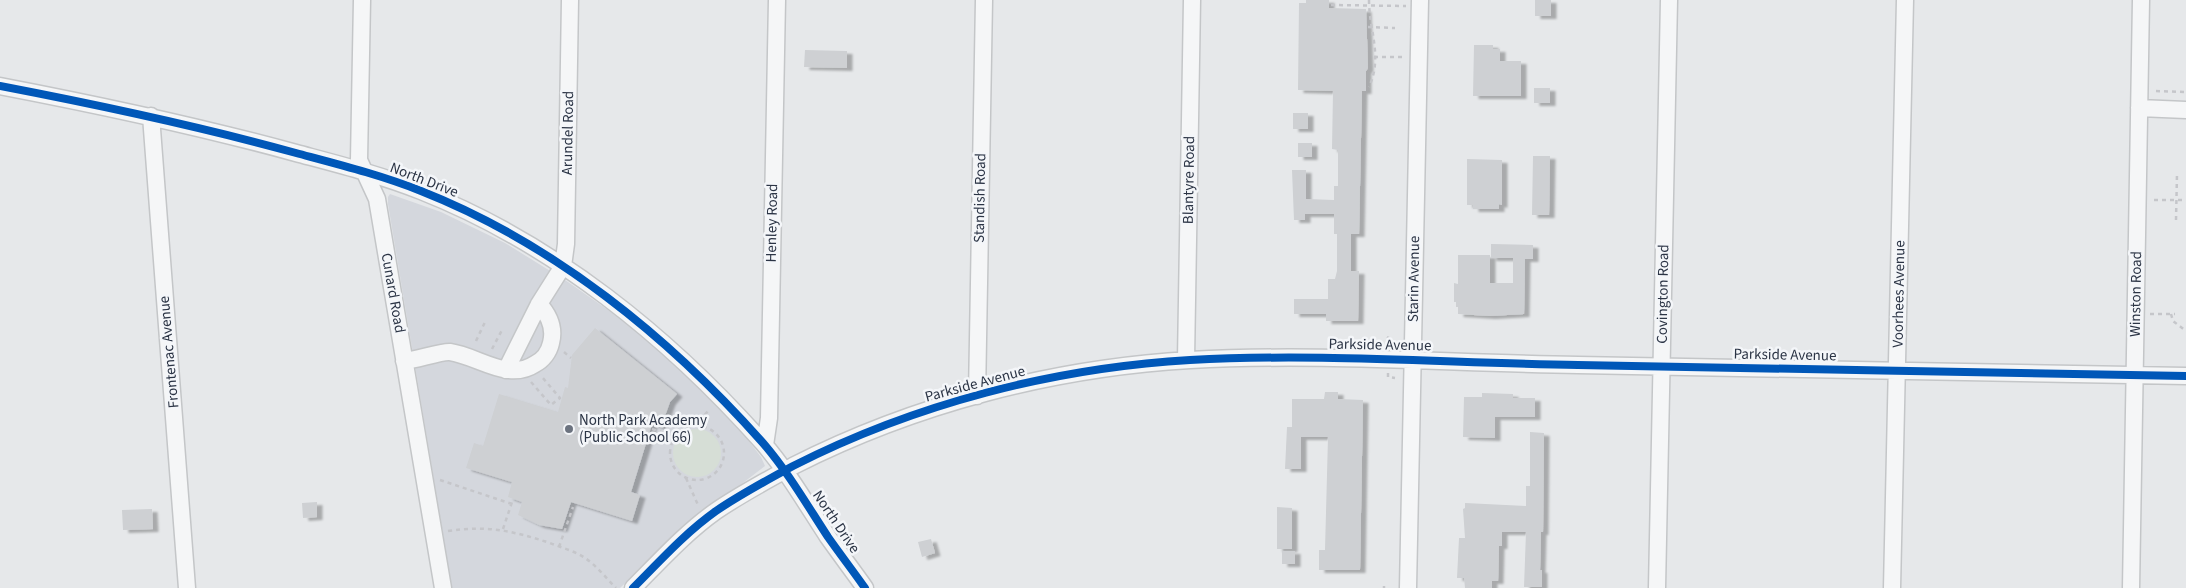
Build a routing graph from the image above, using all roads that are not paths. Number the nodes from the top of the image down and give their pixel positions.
1 (362, 0) edge
2 (570, 0) edge
3 (777, 0) edge
4 (984, 0) edge
5 (1192, 0) edge
6 (1669, 0) edge
7 (1905, 0) edge
8 (2141, 0) edge
9 (1413, 3) edge
10 (0, 86) edge
11 (2139, 108) junction
12 (2186, 110) edge
13 (151, 116) junction
14 (363, 172) junction
15 (563, 266) junction
16 (539, 304) junction
17 (1412, 359) junction
18 (1186, 360) junction
19 (404, 361) junction
20 (1662, 367) junction
21 (506, 370) junction
22 (1898, 371) junction
23 (2135, 375) junction
24 (2186, 376) edge
25 (977, 396) junction
26 (765, 445) junction
27 (785, 470) junction
28 (187, 588) edge
29 (443, 588) edge
30 (633, 588) edge
31 (865, 588) edge
32 (1408, 588) edge
33 (1657, 588) edge
34 (1892, 588) edge
35 (2131, 588) edge

1 - 14 street, Cunard Road
2 - 15 street, Arundel Road
3 - 26 street, Henley Road
4 - 25 street, Standish Road
5 - 18 street, Blantyre Road
6 - 20 street, Covington Road
7 - 22 street, Voorhees Avenue
8 - 11 street, Winston Road
9 - 17 street, Starin Avenue
10 - 13 street, North Drive
11 - 12 street
11 - 23 street, Winston Road
13 - 14 street, North Drive
13 - 28 street, Frontenac Avenue
14 - 15 street, North Drive
14 - 19 street, Cunard Road
15 - 16 street
15 - 26 street, North Drive
16 - 21 street
16 - 21 street
17 - 18 street, Parkside Avenue
17 - 20 street, Parkside Avenue
17 - 32 street, Starin Avenue
18 - 25 street, Parkside Avenue
19 - 21 street
19 - 29 street, Cunard Road
20 - 22 street, Parkside Avenue
20 - 33 street, Covington Road
22 - 23 street, Parkside Avenue
22 - 34 street, Voorhees Avenue
23 - 24 street, Parkside Avenue
23 - 35 street, Winston Road
25 - 27 street, Parkside Avenue
26 - 27 street, North Drive
27 - 30 street, Parkside Avenue
27 - 31 street, North Drive

